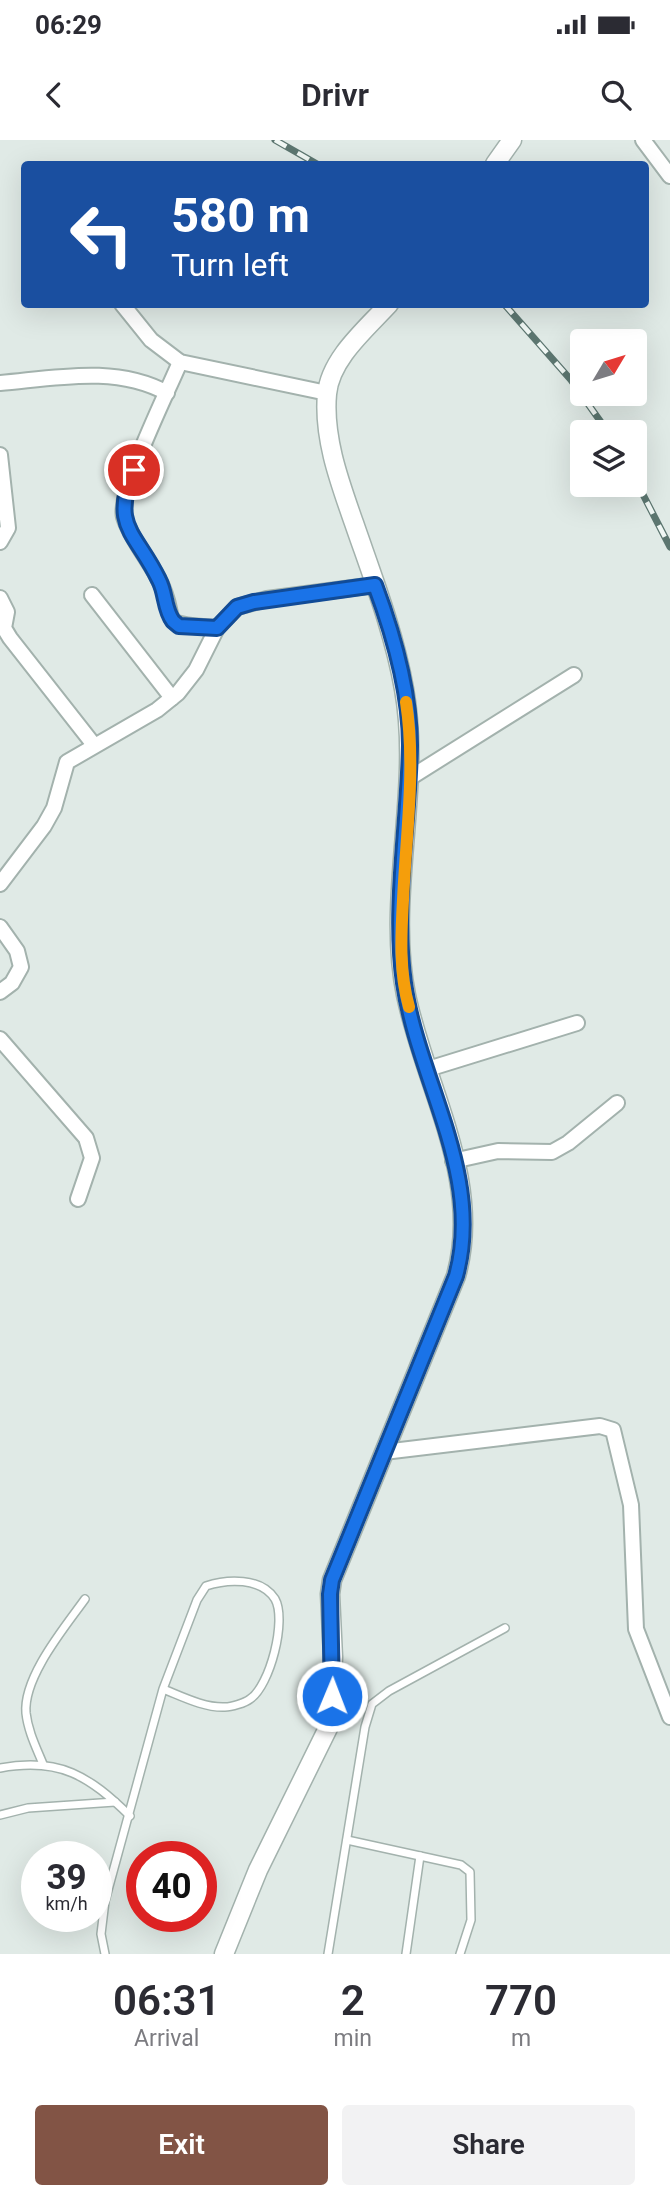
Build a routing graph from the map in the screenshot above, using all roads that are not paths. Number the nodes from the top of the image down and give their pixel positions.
1 (512, 140) edge
2 (643, 140) edge
3 (497, 161) edge
4 (670, 176) edge
5 (125, 308) edge
6 (386, 308) edge
7 (180, 362) junction
8 (0, 383) edge
9 (167, 393) junction
10 (327, 393) junction
11 (0, 454) edge
12 (0, 542) edge
13 (375, 585) junction
14 (92, 595) dead end
15 (0, 598) edge
16 (217, 628) junction
17 (574, 676) dead end
18 (172, 698) junction
19 (94, 745) junction
20 (408, 779) junction
21 (0, 884) edge
22 (0, 927) edge
23 (0, 992) edge
24 (577, 1023) dead end
25 (0, 1039) edge
26 (428, 1069) junction
27 (617, 1103) dead end
28 (453, 1161) junction
29 (78, 1199) dead end
30 (384, 1452) junction
31 (85, 1599) dead end
32 (505, 1628) dead end
33 (163, 1689) junction
34 (670, 1717) edge
35 (43, 1764) junction
36 (0, 1768) edge
37 (115, 1802) junction
38 (0, 1815) edge
39 (130, 1816) junction
40 (347, 1840) junction
41 (420, 1856) junction
42 (105, 1954) edge
43 (224, 1954) edge
44 (328, 1954) edge
45 (406, 1954) edge
46 (460, 1954) edge

1 - 3 street
2 - 4 street
5 - 7 street
6 - 10 street
7 - 9 street
7 - 10 street
8 - 9 street
9 - 16 street
10 - 13 street
11 - 12 street
13 - 16 street
13 - 20 street
14 - 18 street
15 - 19 street
16 - 18 street
17 - 20 street
18 - 19 street
19 - 21 street
20 - 26 street
22 - 23 street
24 - 26 street
25 - 29 street
26 - 28 street
27 - 28 street
28 - 30 street
30 - 34 street
30 - 43 street
31 - 35 lane
32 - 40 lane
33 - 33 lane
33 - 39 lane
35 - 36 lane
35 - 37 lane
37 - 38 lane
37 - 39 lane
39 - 42 lane
40 - 41 lane
40 - 44 lane
41 - 45 lane
41 - 46 lane

